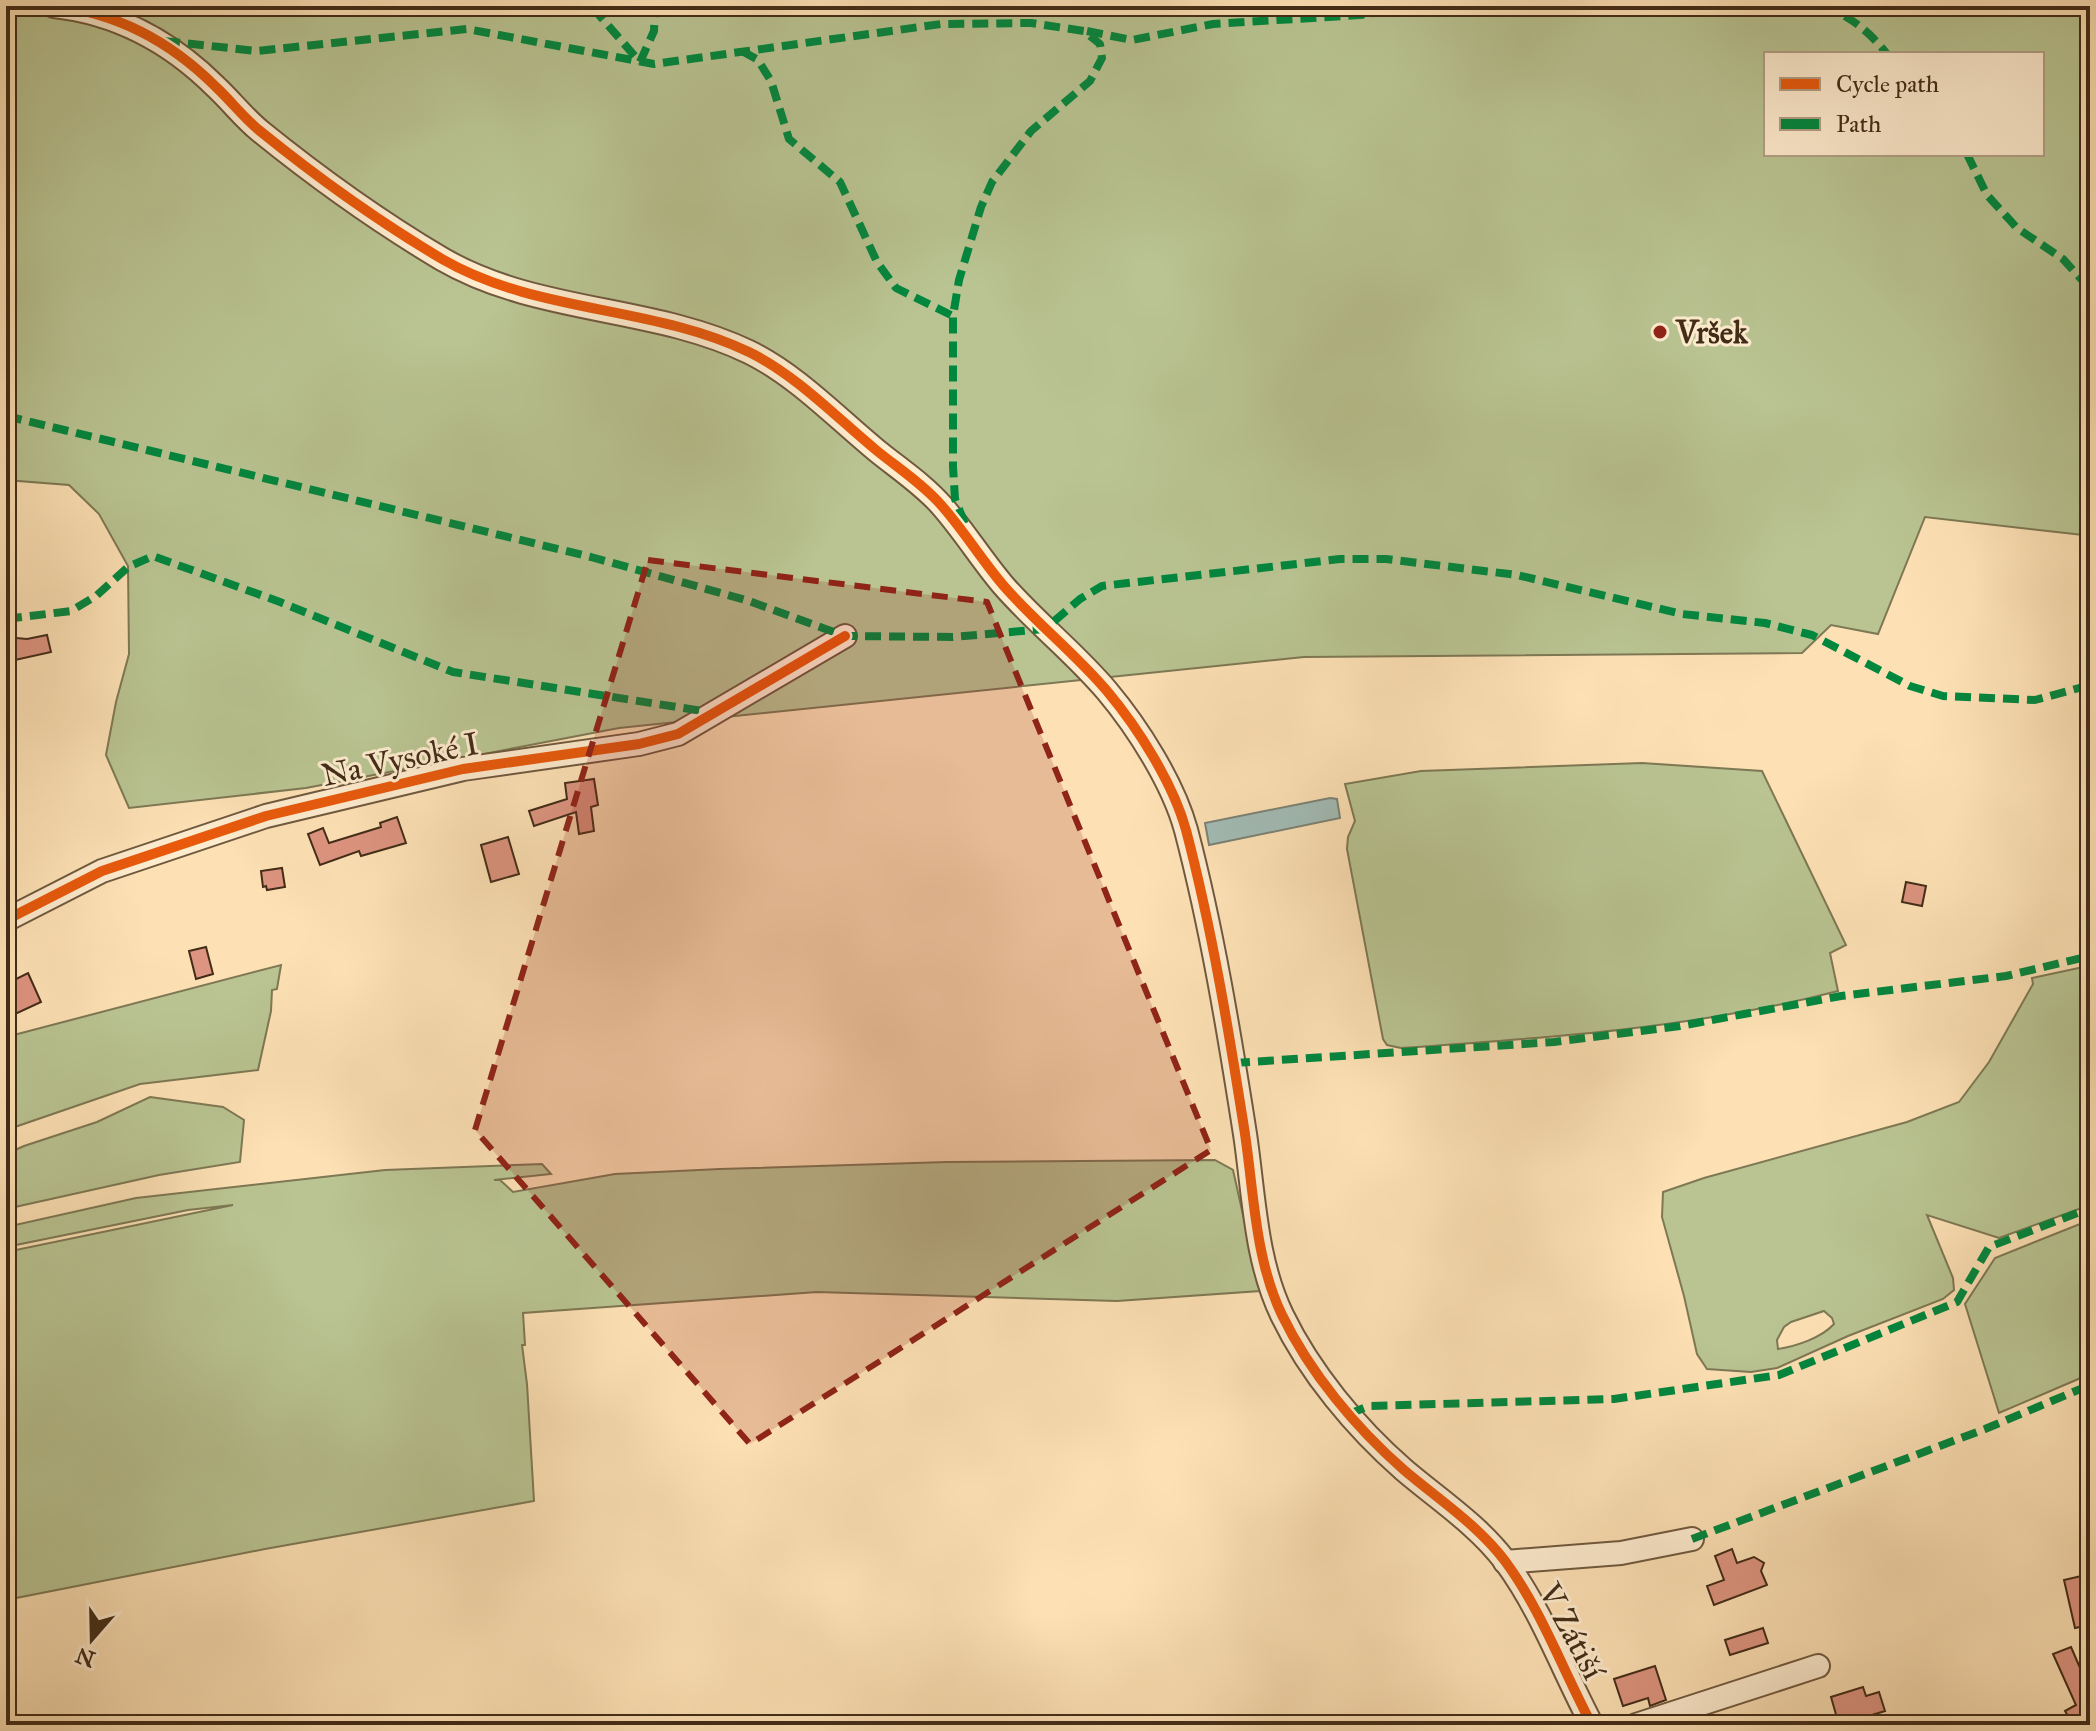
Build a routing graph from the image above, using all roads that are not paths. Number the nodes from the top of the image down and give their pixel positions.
1 (54, 6) edge
2 (845, 636) dead end
3 (6, 920) edge
4 (1692, 1539) dead end
5 (1505, 1562) junction
6 (1818, 1666) dead end
7 (1592, 1725) edge
8 (1636, 1725) edge

1 - 5 street
2 - 3 street, Na Vysoké I
4 - 5 street, V Zátiší
5 - 7 street, V Zátiší
6 - 8 street

